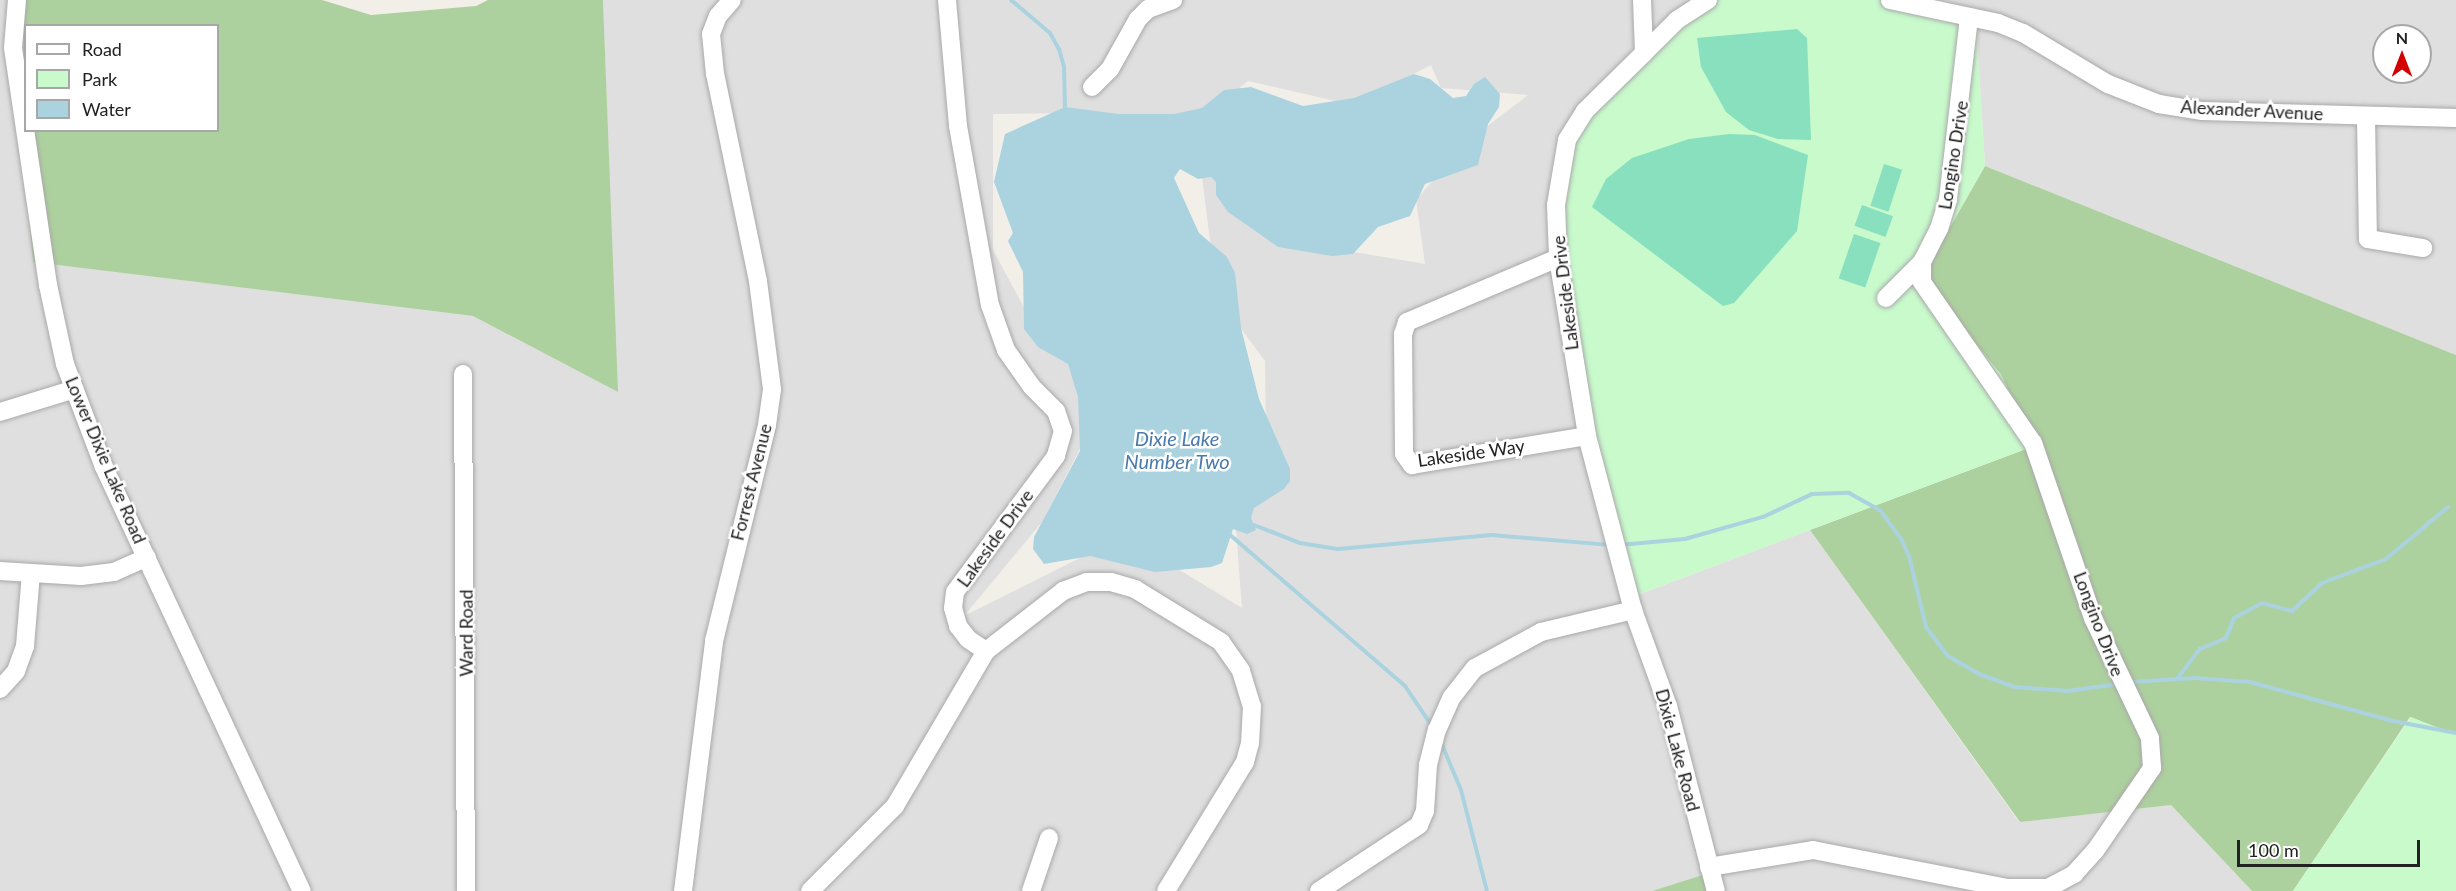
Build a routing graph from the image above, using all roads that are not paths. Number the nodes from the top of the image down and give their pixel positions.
1 (16, 0) edge
2 (732, 0) edge
3 (947, 0) edge
4 (1173, 0) edge
5 (1642, 0) edge
6 (1708, 0) edge
7 (1890, 0) edge
8 (1969, 16) junction
9 (7, 32) edge
10 (1644, 53) junction
11 (1092, 87) dead end
12 (2366, 116) junction
13 (2456, 118) edge
14 (2423, 248) dead end
15 (1558, 258) junction
16 (1922, 262) junction
17 (1886, 298) dead end
18 (463, 375) dead end
19 (75, 389) junction
20 (0, 412) edge
21 (1587, 436) junction
22 (147, 557) junction
23 (0, 571) edge
24 (31, 573) junction
25 (1633, 610) junction
26 (986, 651) junction
27 (0, 689) edge
28 (1049, 838) dead end
29 (1709, 867) junction
30 (2006, 889) edge
31 (302, 891) edge
32 (466, 891) edge
33 (683, 891) edge
34 (810, 891) edge
35 (1031, 891) edge
36 (1166, 891) edge
37 (1319, 891) edge
38 (1716, 891) edge

1 - 9 street, Lower Dixie Lake Road
2 - 33 street, Forrest Avenue
3 - 26 street, Lakeside Drive
4 - 11 street
5 - 10 street
6 - 10 street
7 - 8 street, Alexander Avenue
8 - 12 street, Alexander Avenue
8 - 16 street, Longino Drive
9 - 19 street, Lower Dixie Lake Road
10 - 15 street, Lakeside Drive
12 - 13 street, Alexander Avenue
12 - 14 street
15 - 21 street, Lakeside Drive
15 - 21 street, Lakeside Way
16 - 17 street
16 - 30 street, Longino Drive
18 - 32 street, Ward Road
19 - 20 street
19 - 22 street, Lower Dixie Lake Road
21 - 25 street, Lakeside Drive
22 - 24 street
22 - 31 street, Lower Dixie Lake Road
23 - 24 street
24 - 27 street
25 - 29 street, Dixie Lake Road
25 - 37 street
26 - 34 street
26 - 36 street
28 - 35 street
29 - 30 street, Longino Drive
29 - 38 street, Dixie Lake Road

